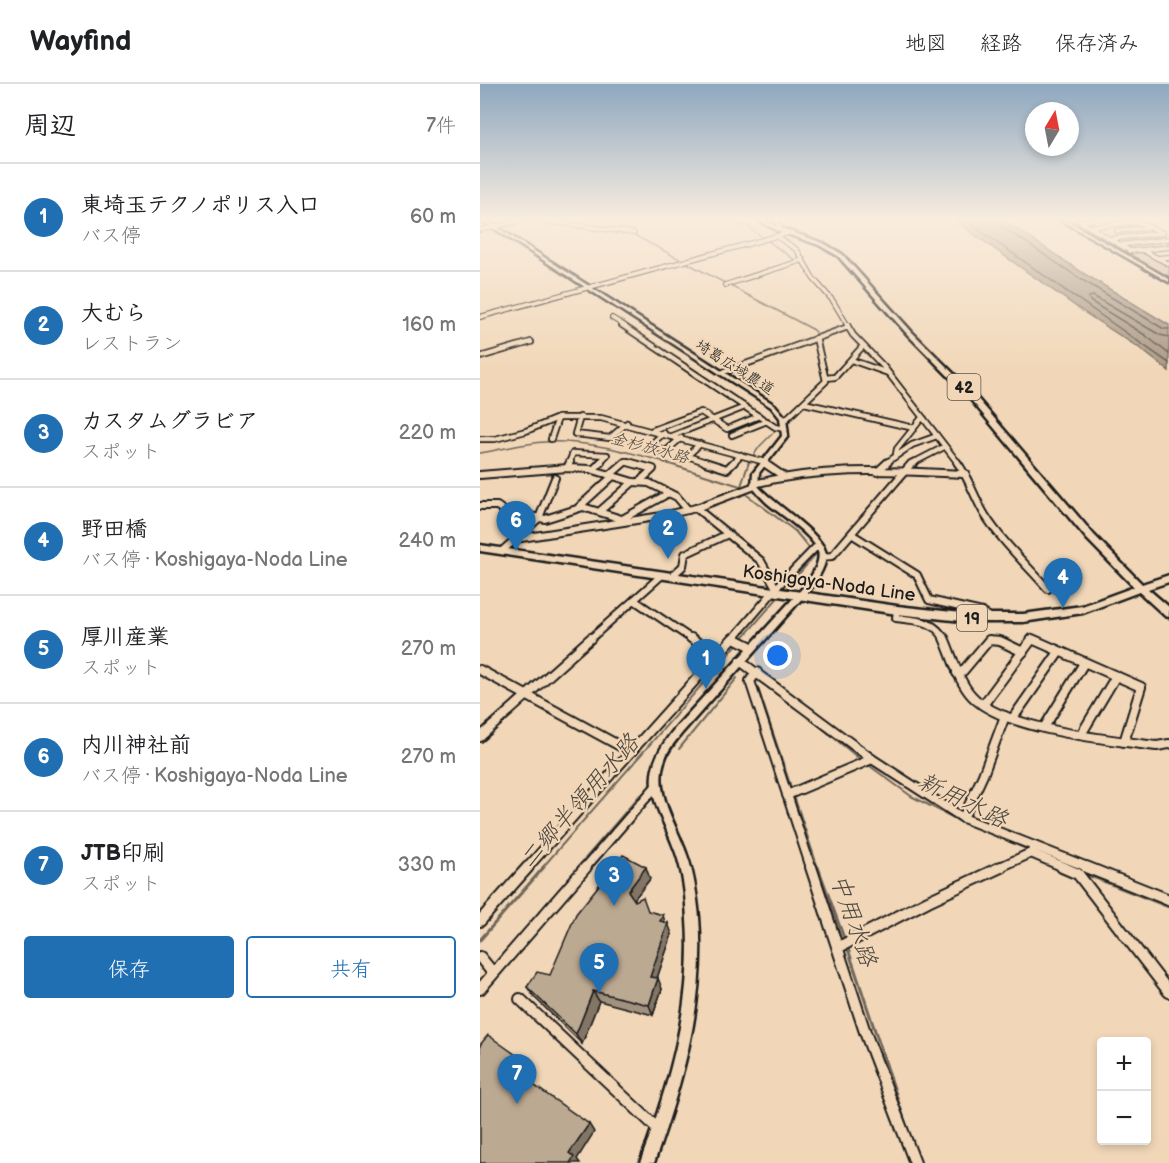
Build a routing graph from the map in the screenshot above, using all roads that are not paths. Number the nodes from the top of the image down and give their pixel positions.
1 (562, 270) edge
2 (652, 270) edge
3 (770, 270) edge
4 (809, 270) edge
5 (854, 270) edge
6 (1150, 270) edge
7 (1169, 281) edge
8 (727, 284) dead end
9 (589, 288) junction
10 (480, 317) edge
11 (612, 318) dead end
12 (848, 327) junction
13 (818, 338) junction
14 (531, 342) dead end
15 (863, 346) junction
16 (480, 357) edge
17 (851, 360) junction
18 (721, 373) junction
19 (888, 374) junction
20 (828, 378) junction
21 (808, 403) junction
22 (745, 407) junction
23 (759, 416) junction
24 (580, 417) junction
25 (558, 418) junction
26 (924, 419) junction
27 (713, 420) junction
28 (767, 421) junction
29 (784, 421) junction
30 (627, 423) junction
31 (780, 428) junction
32 (914, 428) junction
33 (653, 430) junction
34 (664, 433) junction
35 (732, 435) dead end
36 (672, 436) junction
37 (908, 436) junction
38 (936, 436) junction
39 (681, 438) junction
40 (480, 439) edge
41 (551, 439) dead end
42 (922, 440) junction
43 (700, 444) junction
44 (944, 447) junction
45 (896, 454) junction
46 (741, 455) junction
47 (764, 463) junction
48 (567, 468) junction
49 (593, 470) junction
50 (877, 472) junction
51 (903, 473) junction
52 (966, 474) junction
53 (480, 475) edge
54 (612, 476) junction
55 (783, 476) junction
56 (555, 478) dead end
57 (636, 482) junction
58 (754, 485) junction
59 (669, 493) junction
60 (480, 506) edge
61 (579, 507) junction
62 (696, 508) junction
63 (600, 510) junction
64 (688, 510) junction
65 (539, 518) junction
66 (626, 520) junction
67 (728, 534) junction
68 (853, 535) junction
69 (515, 539) junction
70 (480, 548) edge
71 (821, 548) junction
72 (502, 551) junction
73 (822, 557) junction
74 (667, 576) junction
75 (1169, 578) edge
76 (1145, 588) junction
77 (1048, 589) dead end
78 (776, 590) junction
79 (801, 596) junction
80 (634, 600) junction
81 (897, 610) junction
82 (1169, 613) edge
83 (993, 619) junction
84 (735, 639) junction
85 (749, 646) junction
86 (1023, 652) junction
87 (1059, 652) junction
88 (717, 656) junction
89 (740, 661) junction
90 (1084, 663) junction
91 (480, 670) edge
92 (757, 672) junction
93 (957, 673) junction
94 (1116, 676) junction
95 (527, 694) junction
96 (983, 705) junction
97 (1009, 717) junction
98 (1044, 726) junction
99 (1082, 733) junction
100 (480, 737) edge
101 (1124, 742) junction
102 (1169, 744) edge
103 (631, 752) junction
104 (872, 759) junction
105 (657, 785) junction
106 (787, 795) junction
107 (963, 818) junction
108 (1033, 850) junction
109 (1169, 900) edge
110 (480, 921) edge
111 (839, 947) junction
112 (480, 957) edge
113 (493, 973) junction
114 (480, 989) edge
115 (1169, 992) edge
116 (520, 999) dead end
117 (660, 1131) junction
118 (647, 1163) edge
119 (915, 1163) edge

1 - 9 street, 埼葛広域農道
2 - 9 street
3 - 8 street
4 - 12 street
5 - 76 main road, 42
6 - 7 street
9 - 10 street
9 - 18 street, 埼葛広域農道
11 - 22 street
12 - 13 street
12 - 15 street
13 - 18 street
13 - 20 street
14 - 16 street
15 - 17 street
15 - 19 street
17 - 19 street
17 - 20 street
18 - 29 street, 埼葛広域農道
19 - 26 street
20 - 21 street
21 - 29 street
21 - 32 street
22 - 23 street
22 - 27 street
23 - 27 street
23 - 28 street
24 - 25 street
24 - 30 street
24 - 30 street
25 - 40 street
25 - 41 street
26 - 32 street
26 - 38 street
27 - 33 street
27 - 36 street
28 - 31 street
28 - 35 street
29 - 31 street
30 - 33 street
31 - 47 street
32 - 37 street
33 - 34 street
34 - 36 street
34 - 39 street
36 - 39 street
37 - 42 street
37 - 45 street
38 - 42 street
38 - 44 street
39 - 43 street
42 - 45 street
43 - 46 street
43 - 46 street
44 - 51 street
44 - 52 street
45 - 50 street
46 - 47 street
47 - 55 street
47 - 58 street
48 - 49 street
48 - 49 street
48 - 53 street
49 - 54 street
50 - 51 street
50 - 55 street
51 - 52 street
51 - 68 street
52 - 77 street
54 - 57 street
54 - 57 street
54 - 61 street
55 - 58 street
56 - 65 street
57 - 59 street
57 - 63 street
58 - 62 street
58 - 71 street
59 - 64 street
59 - 66 street
60 - 65 street
61 - 63 street
61 - 65 street
62 - 64 street
62 - 67 street
63 - 66 street
64 - 66 street
65 - 69 street
66 - 69 street
67 - 74 street
67 - 78 street
68 - 73 street
68 - 83 street
69 - 72 street
70 - 72 main road, Koshigaya-Noda Line / 19
71 - 73 street
71 - 78 street
72 - 74 main road, Koshigaya-Noda Line / 19
73 - 79 street
74 - 78 main road, Koshigaya-Noda Line / 19
74 - 80 street
75 - 76 main road, Koshigaya-Noda Line / 19
76 - 82 main road
76 - 83 main road, Koshigaya-Noda Line / 19
78 - 79 main road, Koshigaya-Noda Line / 19
78 - 84 street
79 - 81 main road, Koshigaya-Noda Line / 19
79 - 85 street
80 - 88 street
80 - 95 street
81 - 83 main road, Koshigaya-Noda Line / 19
81 - 93 street
84 - 85 street
84 - 88 street
85 - 89 street
86 - 87 street
86 - 93 street
86 - 96 street
87 - 90 street
87 - 97 street
88 - 103 street
89 - 92 street
89 - 105 street
90 - 94 street
90 - 98 street
91 - 95 street
92 - 104 street
92 - 106 street
93 - 96 street
94 - 99 street
94 - 101 street
95 - 100 street
95 - 103 street
96 - 97 street
97 - 98 street
97 - 107 street
98 - 99 street
99 - 101 street
101 - 102 street
103 - 110 street
104 - 106 street
104 - 107 street
105 - 113 street
105 - 117 street
106 - 111 street
107 - 108 street
108 - 109 street
108 - 111 street
108 - 115 street
111 - 119 street
112 - 113 street
113 - 114 street
116 - 117 street
117 - 118 street

